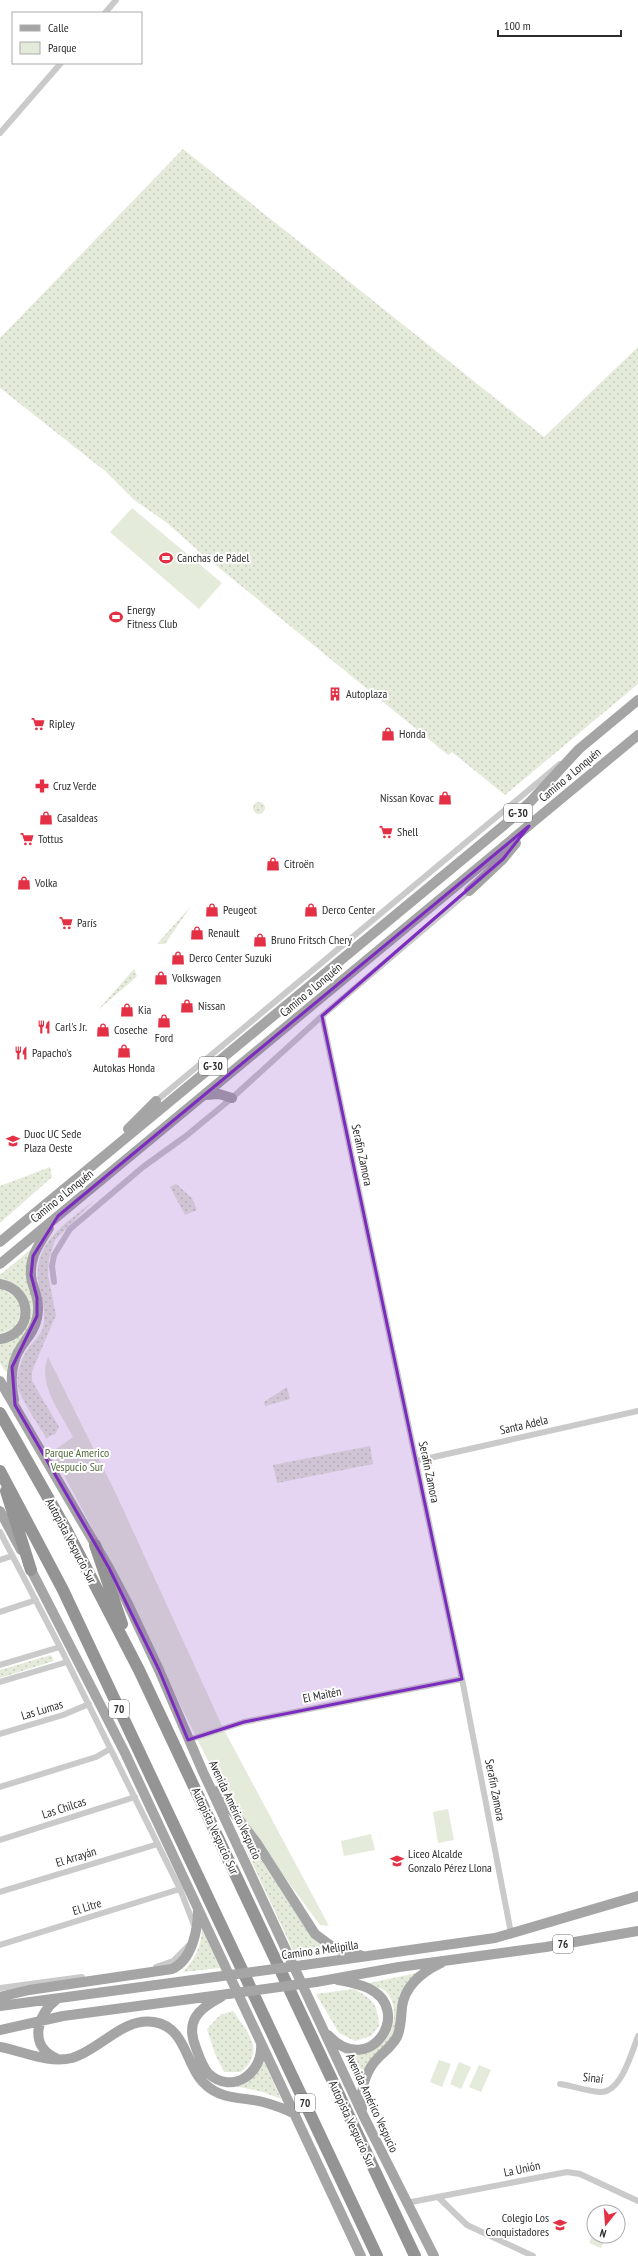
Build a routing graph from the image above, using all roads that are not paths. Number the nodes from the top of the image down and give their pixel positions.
1 (112, 1) edge
2 (106, 12) edge
3 (60, 64) edge
4 (0, 133) edge
5 (638, 700) edge
6 (638, 735) edge
7 (579, 749) junction
8 (529, 826) junction
9 (469, 891) joint
10 (322, 1016) junction
11 (206, 1094) junction
12 (232, 1098) junction
13 (156, 1102) joint
14 (104, 1157) junction
15 (58, 1216) junction
16 (1, 1241) edge
17 (0, 1264) edge
18 (54, 1282) dead end
19 (0, 1284) edge
20 (0, 1339) edge
21 (0, 1381) edge
22 (15, 1406) junction
23 (638, 1411) edge
24 (0, 1413) edge
25 (416, 1461) junction
26 (0, 1472) edge
27 (0, 1510) edge
28 (0, 1532) edge
29 (95, 1545) junction
30 (12, 1556) junction
31 (0, 1560) edge
32 (31, 1570) junction
33 (36, 1600) junction
34 (0, 1612) edge
35 (60, 1647) junction
36 (68, 1662) junction
37 (0, 1665) edge
38 (138, 1670) junction
39 (462, 1679) junction
40 (0, 1682) edge
41 (89, 1704) junction
42 (0, 1734) edge
43 (188, 1740) junction
44 (110, 1749) junction
45 (203, 1772) junction
46 (0, 1787) edge
47 (134, 1797) junction
48 (0, 1840) edge
49 (158, 1844) junction
50 (180, 1889) junction
51 (0, 1892) edge
52 (638, 1896) edge
53 (198, 1907) junction
54 (638, 1931) edge
55 (195, 1932) junction
56 (512, 1934) junction
57 (0, 1946) edge
58 (372, 1957) junction
59 (448, 1960) junction
60 (332, 1979) junction
61 (0, 1988) edge
62 (227, 1994) junction
63 (0, 1997) edge
64 (58, 1999) junction
65 (0, 2006) edge
66 (40, 2020) junction
67 (0, 2030) edge
68 (325, 2031) junction
69 (638, 2036) edge
70 (260, 2041) junction
71 (0, 2047) edge
72 (60, 2059) junction
73 (560, 2084) dead end
74 (295, 2114) junction
75 (363, 2115) junction
76 (438, 2197) junction
77 (638, 2201) edge
78 (406, 2203) junction
79 (361, 2256) edge
80 (378, 2256) edge
81 (415, 2256) edge
82 (434, 2256) edge
83 (533, 2256) edge

1 - 2 street
3 - 4 street
5 - 7 main road, Camino a Lonquén / G-30
6 - 8 main road, Camino a Lonquén / G-30
7 - 13 street, Camino a Lonquén
7 - 14 main road, Camino a Lonquén / G-30
8 - 9 main road
8 - 11 main road, Camino a Lonquén / G-30
9 - 10 street
10 - 12 street
10 - 25 street, Serafín Zamora
11 - 12 main road
11 - 15 main road, Camino a Lonquén / G-30
12 - 18 street
13 - 14 main road
14 - 16 main road, Camino a Lonquén / G-30
15 - 17 main road, Camino a Lonquén / G-30
15 - 22 main road
19 - 20 main road
21 - 22 main road, Avenida Américo Vespucio
22 - 29 main road, Avenida Américo Vespucio
23 - 25 street, Santa Adela
24 - 38 highway, Autopista Vespucio Sur
25 - 39 street, Serafín Zamora
26 - 32 highway
26 - 80 highway, 70
27 - 32 main road
28 - 30 street
29 - 38 highway
29 - 43 main road, Avenida Américo Vespucio
30 - 31 street
30 - 33 street
32 - 53 main road
33 - 34 street
33 - 35 street
35 - 36 street
35 - 37 street
36 - 40 street
36 - 41 street
38 - 81 highway, Autopista Vespucio Sur
39 - 43 street, El Maitén
39 - 56 street, Serafín Zamora
41 - 42 street, Las Lumas
41 - 44 street
43 - 45 main road, Avenida Américo Vespucio
44 - 46 street
44 - 47 street
45 - 58 main road
45 - 68 main road, Avenida Américo Vespucio
47 - 48 street, Las Chilcas
47 - 49 street
49 - 50 street
49 - 51 street, El Arrayán
50 - 55 street
50 - 57 street, El Litre
52 - 56 main road, Camino a Melipilla / 76
53 - 55 main road
53 - 70 main road
54 - 59 main road, 76
55 - 61 street
55 - 63 main road
56 - 58 main road, Camino a Melipilla / 76
58 - 64 main road, Camino a Melipilla / 76, bridge
59 - 60 main road, 76
59 - 75 main road
60 - 62 main road, 76, bridge
60 - 68 main road
62 - 66 main road
62 - 70 main road
64 - 65 main road, Camino a Melipilla
64 - 66 main road
66 - 67 main road
66 - 72 main road
68 - 75 main road, Avenida Américo Vespucio
69 - 73 street, Sinaí
70 - 74 main road
71 - 72 main road
72 - 74 main road
74 - 79 main road
75 - 78 main road, Avenida Américo Vespucio
76 - 77 street, La Unión
76 - 78 street, La Unión
76 - 83 street
78 - 82 main road, Avenida Américo Vespucio

